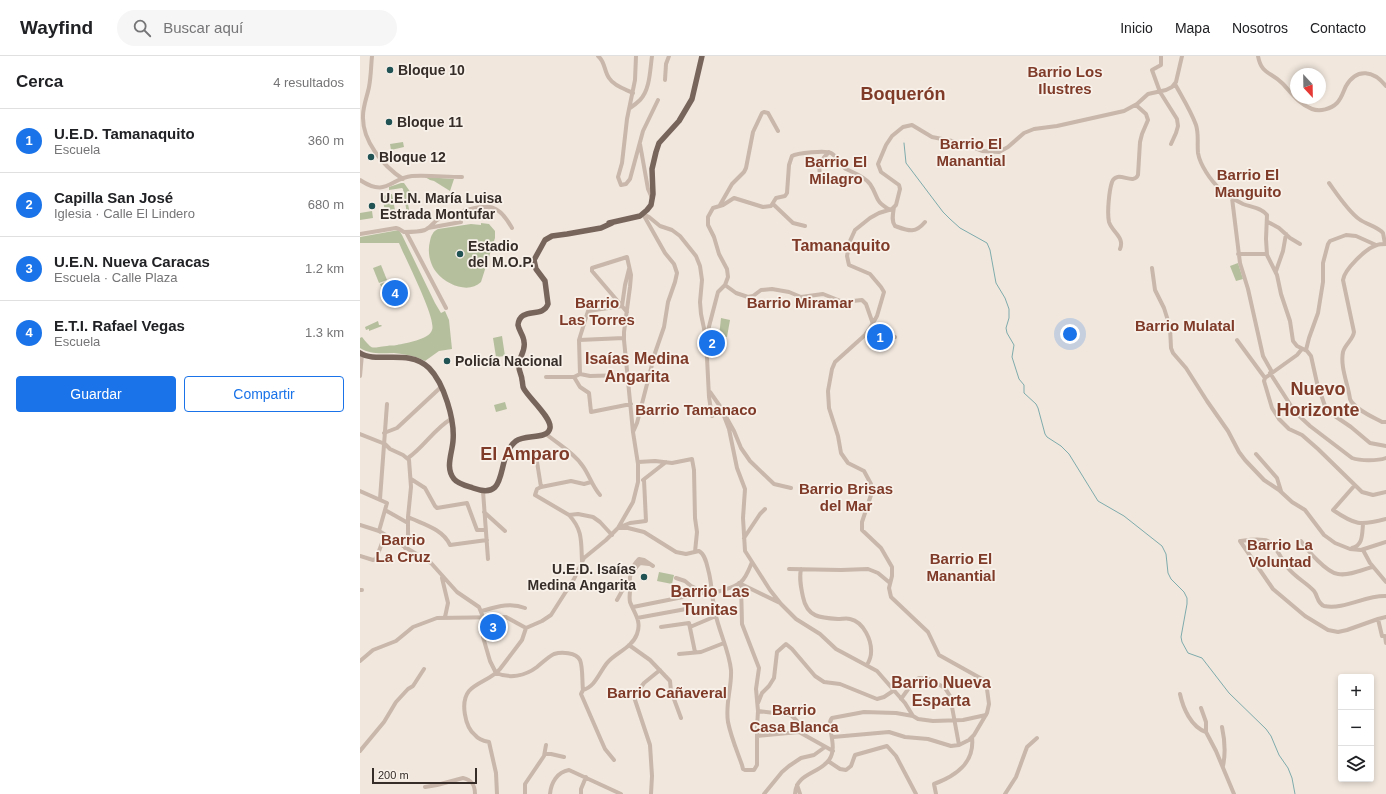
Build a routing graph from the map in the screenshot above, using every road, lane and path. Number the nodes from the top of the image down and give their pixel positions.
1 (372, 56) edge
2 (598, 56) edge
3 (636, 56) edge
4 (652, 56) edge
5 (669, 56) edge
6 (702, 56) edge
7 (1160, 56) edge
8 (1182, 56) edge
9 (1258, 56) edge
10 (665, 80) dead end
11 (1175, 84) junction
12 (1386, 86) edge
13 (1160, 92) junction
14 (633, 93) junction
15 (658, 100) dead end
16 (1136, 105) junction
17 (629, 109) junction
18 (778, 130) dead end
19 (640, 142) junction
20 (1172, 144) dead end
21 (829, 152) junction
22 (462, 177) dead end
23 (402, 179) junction
24 (360, 180) edge
25 (821, 180) dead end
26 (1329, 183) dead end
27 (1232, 198) junction
28 (653, 201) junction
29 (773, 204) junction
30 (720, 206) junction
31 (892, 209) junction
32 (642, 214) junction
33 (461, 222) dead end
34 (925, 222) dead end
35 (1268, 222) junction
36 (805, 226) dead end
37 (428, 228) junction
38 (512, 228) dead end
39 (405, 232) junction
40 (360, 234) edge
41 (1286, 234) junction
42 (1300, 244) dead end
43 (1385, 244) edge
44 (1376, 245) junction
45 (1120, 249) dead end
46 (1238, 254) junction
47 (1266, 254) junction
48 (630, 268) junction
49 (1152, 268) dead end
50 (1276, 271) junction
51 (724, 285) junction
52 (622, 306) junction
53 (446, 308) dead end
54 (627, 312) junction
55 (873, 324) junction
56 (866, 335) junction
57 (895, 337) dead end
58 (624, 338) junction
59 (706, 338) junction
60 (579, 340) junction
61 (1237, 340) dead end
62 (1304, 349) junction
63 (361, 354) edge
64 (1271, 373) junction
65 (580, 374) junction
66 (628, 375) junction
67 (360, 376) edge
68 (546, 377) dead end
69 (574, 377) junction
70 (1265, 378) junction
71 (441, 387) junction
72 (709, 390) junction
73 (387, 404) dead end
74 (630, 404) junction
75 (721, 408) junction
76 (712, 416) dead end
77 (451, 419) junction
78 (1386, 422) edge
79 (384, 432) junction
80 (633, 432) junction
81 (360, 434) edge
82 (546, 434) junction
83 (385, 444) junction
84 (1386, 446) edge
85 (1256, 454) dead end
86 (408, 458) junction
87 (1386, 458) edge
88 (536, 462) dead end
89 (638, 462) junction
90 (666, 462) junction
91 (411, 479) junction
92 (644, 480) junction
93 (591, 482) junction
94 (638, 482) junction
95 (1355, 485) junction
96 (541, 487) junction
97 (791, 488) dead end
98 (360, 491) edge
99 (483, 491) junction
100 (1282, 492) junction
101 (1386, 492) edge
102 (600, 495) dead end
103 (380, 499) junction
104 (765, 509) dead end
105 (385, 510) junction
106 (484, 512) junction
107 (569, 515) junction
108 (408, 517) junction
109 (1386, 519) edge
110 (408, 523) junction
111 (1363, 524) junction
112 (360, 525) edge
113 (618, 528) junction
114 (486, 530) junction
115 (379, 531) junction
116 (505, 531) dead end
117 (385, 535) junction
118 (612, 535) junction
119 (744, 538) junction
120 (487, 540) junction
121 (1301, 541) dead end
122 (1386, 542) edge
123 (405, 548) junction
124 (1350, 549) junction
125 (1363, 550) junction
126 (695, 552) junction
127 (360, 556) edge
128 (488, 559) dead end
129 (582, 561) junction
130 (752, 562) junction
131 (1372, 567) junction
132 (789, 569) dead end
133 (800, 569) junction
134 (441, 575) junction
135 (630, 578) junction
136 (676, 578) dead end
137 (1386, 582) edge
138 (890, 583) junction
139 (740, 584) junction
140 (705, 593) junction
141 (712, 593) junction
142 (1386, 596) edge
143 (617, 600) dead end
144 (781, 604) junction
145 (633, 607) junction
146 (525, 608) dead end
147 (686, 609) dead end
148 (482, 611) junction
149 (716, 616) junction
150 (445, 617) junction
151 (483, 617) junction
152 (1386, 617) edge
153 (637, 618) junction
154 (1378, 619) junction
155 (661, 627) dead end
156 (690, 627) junction
157 (526, 628) junction
158 (1386, 642) edge
159 (724, 643) junction
160 (629, 645) junction
161 (695, 652) junction
162 (679, 654) dead end
163 (360, 660) edge
164 (867, 665) junction
165 (424, 669) dead end
166 (660, 670) junction
167 (496, 673) junction
168 (583, 690) junction
169 (893, 691) junction
170 (1180, 694) dead end
171 (901, 699) junction
172 (758, 703) junction
173 (1201, 708) dead end
174 (758, 711) junction
175 (986, 715) junction
176 (913, 716) junction
177 (681, 718) dead end
178 (954, 720) junction
179 (1222, 727) dead end
180 (799, 732) junction
181 (1206, 732) junction
182 (757, 736) junction
183 (833, 737) junction
184 (972, 737) junction
185 (1037, 738) dead end
186 (546, 745) dead end
187 (959, 745) junction
188 (826, 748) junction
189 (360, 751) edge
190 (833, 751) junction
191 (545, 754) junction
192 (564, 758) dead end
193 (614, 760) dead end
194 (828, 761) junction
195 (1223, 766) junction
196 (586, 777) junction
197 (797, 785) junction
198 (425, 787) dead end
199 (475, 794) edge
200 (497, 794) edge
201 (525, 794) edge
202 (550, 794) edge
203 (581, 794) edge
204 (621, 794) edge
205 (651, 794) edge
206 (764, 794) edge
207 (795, 794) edge
208 (800, 794) edge
209 (916, 794) edge
210 (936, 794) edge
211 (1005, 794) edge
212 (1234, 794) edge

1 - 23 street
2 - 14 street
3 - 14 street
4 - 17 street
5 - 10 street
6 - 28 main road
7 - 13 street
8 - 11 street
9 - 12 street
11 - 13 street
11 - 27 street
13 - 16 street
13 - 20 street
14 - 17 street
15 - 19 street
16 - 31 street
16 - 45 street
17 - 19 street
18 - 30 street
19 - 28 street
21 - 25 street
21 - 29 street
21 - 31 street
22 - 23 street
23 - 24 street
26 - 43 street
27 - 35 street
27 - 46 street
28 - 32 main road
29 - 30 street
29 - 36 street
30 - 51 street
31 - 34 street
31 - 55 street
32 - 59 street
32 - 80 street
32 - 82 main road
33 - 37 street
35 - 41 street
35 - 47 street
37 - 38 street
37 - 39 street
39 - 40 street
39 - 53 street
41 - 42 street
41 - 50 street
43 - 44 street
44 - 62 street
44 - 78 street
46 - 47 street
46 - 64 street
47 - 50 street
48 - 52 street
48 - 52 street
48 - 54 street
49 - 100 street
50 - 62 street
51 - 55 street
51 - 59 street
52 - 54 street
52 - 60 street
54 - 58 street
55 - 56 street
56 - 57 street
56 - 138 street
58 - 60 street
58 - 66 street
59 - 72 street
60 - 65 street
61 - 70 street
62 - 64 street
62 - 84 street
63 - 67 street
63 - 71 main road
64 - 70 street
64 - 87 street
65 - 66 street
65 - 69 street
66 - 74 street
68 - 69 street
69 - 74 street
70 - 95 street
71 - 77 main road
71 - 79 street
72 - 75 street
72 - 76 street
73 - 79 street
74 - 80 street
75 - 97 street
75 - 119 street
77 - 86 street
77 - 99 main road
79 - 83 street
80 - 89 street
81 - 83 street
82 - 93 street
82 - 99 main road
83 - 86 street
83 - 103 street
85 - 100 street
86 - 91 street
88 - 96 street
89 - 90 street
89 - 94 street
90 - 92 street
90 - 126 street
91 - 108 street
91 - 114 street
92 - 94 street
92 - 113 street
93 - 96 street
93 - 102 street
94 - 113 street
95 - 101 street
95 - 111 street
96 - 107 street
98 - 103 street
99 - 106 street
100 - 124 street
103 - 105 street
104 - 119 street
105 - 110 street
105 - 115 street
106 - 114 street
106 - 116 street
107 - 118 street
107 - 129 street
108 - 110 street
108 - 120 street
109 - 111 street
110 - 123 street
111 - 124 street
112 - 115 street
113 - 118 street
113 - 126 street
114 - 120 street
115 - 117 street
117 - 123 street
117 - 127 street
118 - 129 street
119 - 130 street
120 - 128 street
121 - 131 street
122 - 125 street
123 - 134 street
124 - 125 street
125 - 131 street
126 - 141 street
129 - 157 street
130 - 139 street
130 - 144 street
131 - 137 street
132 - 133 street
133 - 138 street
133 - 164 street
134 - 148 street
134 - 150 street
135 - 135 street
135 - 143 street
135 - 145 street
136 - 140 street
138 - 175 street
139 - 141 street
139 - 144 street
139 - 172 street
140 - 141 street
140 - 145 street
141 - 149 street
142 - 154 street
144 - 164 street
145 - 153 street
146 - 148 street
147 - 153 street
148 - 151 street
149 - 156 street
149 - 159 street
150 - 151 street
150 - 163 street
151 - 157 street
151 - 167 street
152 - 154 street
153 - 160 street
154 - 158 street
155 - 156 street
156 - 161 street
157 - 167 street
159 - 161 street
159 - 182 street
160 - 166 street
160 - 168 street
161 - 162 street
164 - 169 street
165 - 189 street
166 - 177 street
166 - 205 street
167 - 168 street
167 - 200 street
168 - 193 street
169 - 171 street
169 - 172 street
170 - 181 street
171 - 176 street
171 - 178 street
172 - 174 street
173 - 181 street
174 - 180 street
174 - 182 street
175 - 178 street
175 - 184 street
176 - 178 street
176 - 183 street
178 - 187 street
179 - 195 street
180 - 182 street
180 - 188 street
181 - 195 street
183 - 187 street
183 - 190 street
184 - 187 street
184 - 210 street
185 - 211 street
186 - 191 street
188 - 190 street
188 - 206 street
190 - 194 street
191 - 192 street
191 - 201 street
194 - 197 street
194 - 209 street
195 - 212 street
196 - 202 street
196 - 203 street
196 - 204 street
197 - 207 street
197 - 208 street
198 - 199 street

